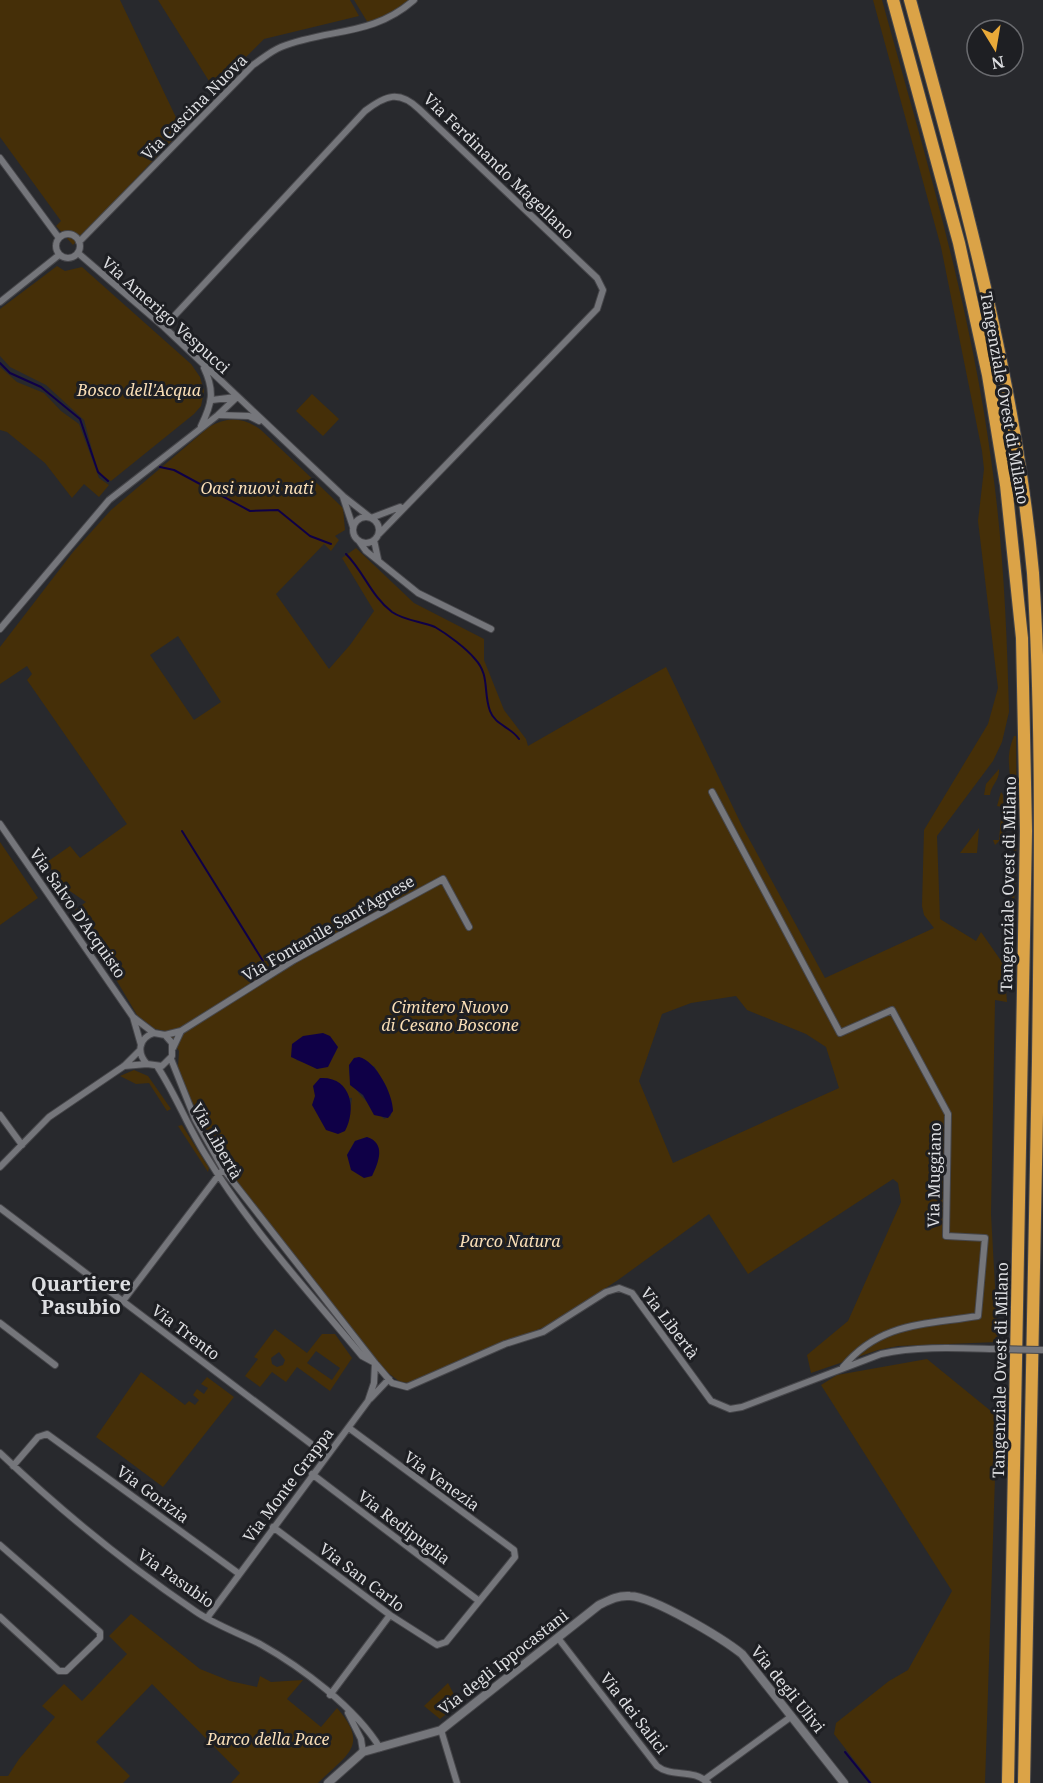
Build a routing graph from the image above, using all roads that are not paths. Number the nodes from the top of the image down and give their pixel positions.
1 (414, 0) edge
2 (893, 0) edge
3 (910, 0) edge
4 (0, 158) edge
5 (59, 238) junction
6 (79, 242) junction
7 (78, 253) junction
8 (59, 255) junction
9 (0, 302) edge
10 (164, 327) junction
11 (203, 365) junction
12 (237, 397) junction
13 (212, 400) junction
14 (218, 415) junction
15 (266, 424) junction
16 (200, 428) junction
17 (343, 496) junction
18 (405, 504) junction
19 (371, 518) junction
20 (353, 528) junction
21 (379, 534) junction
22 (374, 540) junction
23 (359, 541) junction
24 (378, 560) junction
25 (0, 629) edge
26 (491, 629) dead end
27 (712, 792) dead end
28 (0, 824) edge
29 (469, 927) dead end
30 (133, 1017) junction
31 (182, 1031) junction
32 (154, 1033) junction
33 (165, 1035) junction
34 (140, 1047) junction
35 (173, 1048) junction
36 (171, 1059) junction
37 (147, 1064) junction
38 (124, 1066) junction
39 (157, 1066) junction
40 (0, 1115) edge
41 (22, 1144) junction
42 (0, 1167) edge
43 (221, 1172) junction
44 (0, 1208) edge
45 (123, 1301) junction
46 (0, 1323) edge
47 (1043, 1350) edge
48 (375, 1363) junction
49 (55, 1365) dead end
50 (842, 1368) junction
51 (389, 1379) junction
52 (812, 1380) joint
53 (368, 1401) junction
54 (348, 1428) junction
55 (0, 1453) edge
56 (327, 1456) junction
57 (13, 1466) junction
58 (312, 1474) junction
59 (273, 1527) junction
60 (0, 1545) edge
61 (238, 1573) junction
62 (633, 1596) joint
63 (479, 1601) junction
64 (390, 1615) junction
65 (0, 1617) edge
66 (207, 1618) junction
67 (558, 1638) junction
68 (330, 1695) junction
69 (347, 1709) junction
70 (792, 1716) junction
71 (441, 1731) junction
72 (380, 1748) junction
73 (363, 1752) junction
74 (706, 1781) edge
75 (328, 1783) edge
76 (457, 1783) edge
77 (844, 1783) edge
78 (1008, 1783) edge
79 (1024, 1783) edge

1 - 6 street, Via Cascina Nuova
2 - 78 highway, Tangenziale Ovest di Milano
3 - 79 highway, Tangenziale Ovest di Milano
4 - 5 street
5 - 6 street
5 - 8 street
6 - 7 street
7 - 8 street
7 - 10 street, Via Amerigo Vespucci
8 - 9 street
10 - 11 street, Via Amerigo Vespucci
10 - 18 street, Via Ferdinando Magellano
11 - 12 street, Via Amerigo Vespucci
11 - 13 street
12 - 13 street
12 - 14 street
12 - 15 street
13 - 16 street
14 - 15 street
14 - 16 street
15 - 17 street
16 - 25 street
17 - 19 street
17 - 20 street
18 - 19 street, Via Ferdinando Magellano
18 - 21 street, Via Ferdinando Magellano
19 - 20 street
19 - 21 street
20 - 23 street
21 - 22 street
22 - 23 street
22 - 24 street
23 - 24 street
24 - 26 street
27 - 50 street, Via Muggiano
28 - 30 street, Via Salvo D'Acquisto
29 - 31 street, Via Fontanile Sant'Agnese
30 - 32 street
30 - 34 street
31 - 33 street
31 - 35 street
32 - 33 street
32 - 34 street
33 - 35 street
34 - 37 street
34 - 38 street
35 - 36 street
36 - 39 street
36 - 43 street, Via Libertà
37 - 38 street
37 - 39 street
38 - 41 street
39 - 43 street, Via Libertà
40 - 41 street
41 - 42 street
43 - 45 street
43 - 48 street, Via Libertà
44 - 45 street, Via Trento
45 - 56 street, Via Trento
46 - 49 street
47 - 50 street, Via Muggiano, bridge
48 - 51 street, Via Libertà
48 - 53 street, Via Monte Grappa
50 - 52 street, Via Muggiano
51 - 52 street, Via Libertà
51 - 53 street
53 - 54 street, Via Monte Grappa
54 - 56 street, Via Monte Grappa
54 - 63 street, Via Venezia
55 - 57 street, Via Pasubio
56 - 58 street, Via Monte Grappa
57 - 61 street, Via Gorizia
57 - 66 street, Via Pasubio
58 - 59 street, Via Monte Grappa
58 - 63 street, Via Redipuglia
59 - 61 street, Via Monte Grappa
59 - 64 street, Via San Carlo
60 - 65 street
61 - 66 street, Via Monte Grappa
62 - 67 street, Via degli Ippocastani
62 - 70 street, Via degli Ulivi
63 - 64 street, Via San Carlo
64 - 68 street
66 - 68 street, Via Pasubio
67 - 71 street, Via degli Ippocastani
67 - 74 street, Via dei Salici
68 - 69 street, Via Pasubio
69 - 72 street, Via Pasubio
69 - 73 street
70 - 74 street, Via dei Salici
70 - 77 street, Via degli Ulivi
71 - 72 street, Via degli Ippocastani
71 - 76 street
72 - 73 street, Via degli Ippocastani
73 - 75 street, Via degli Ippocastani

